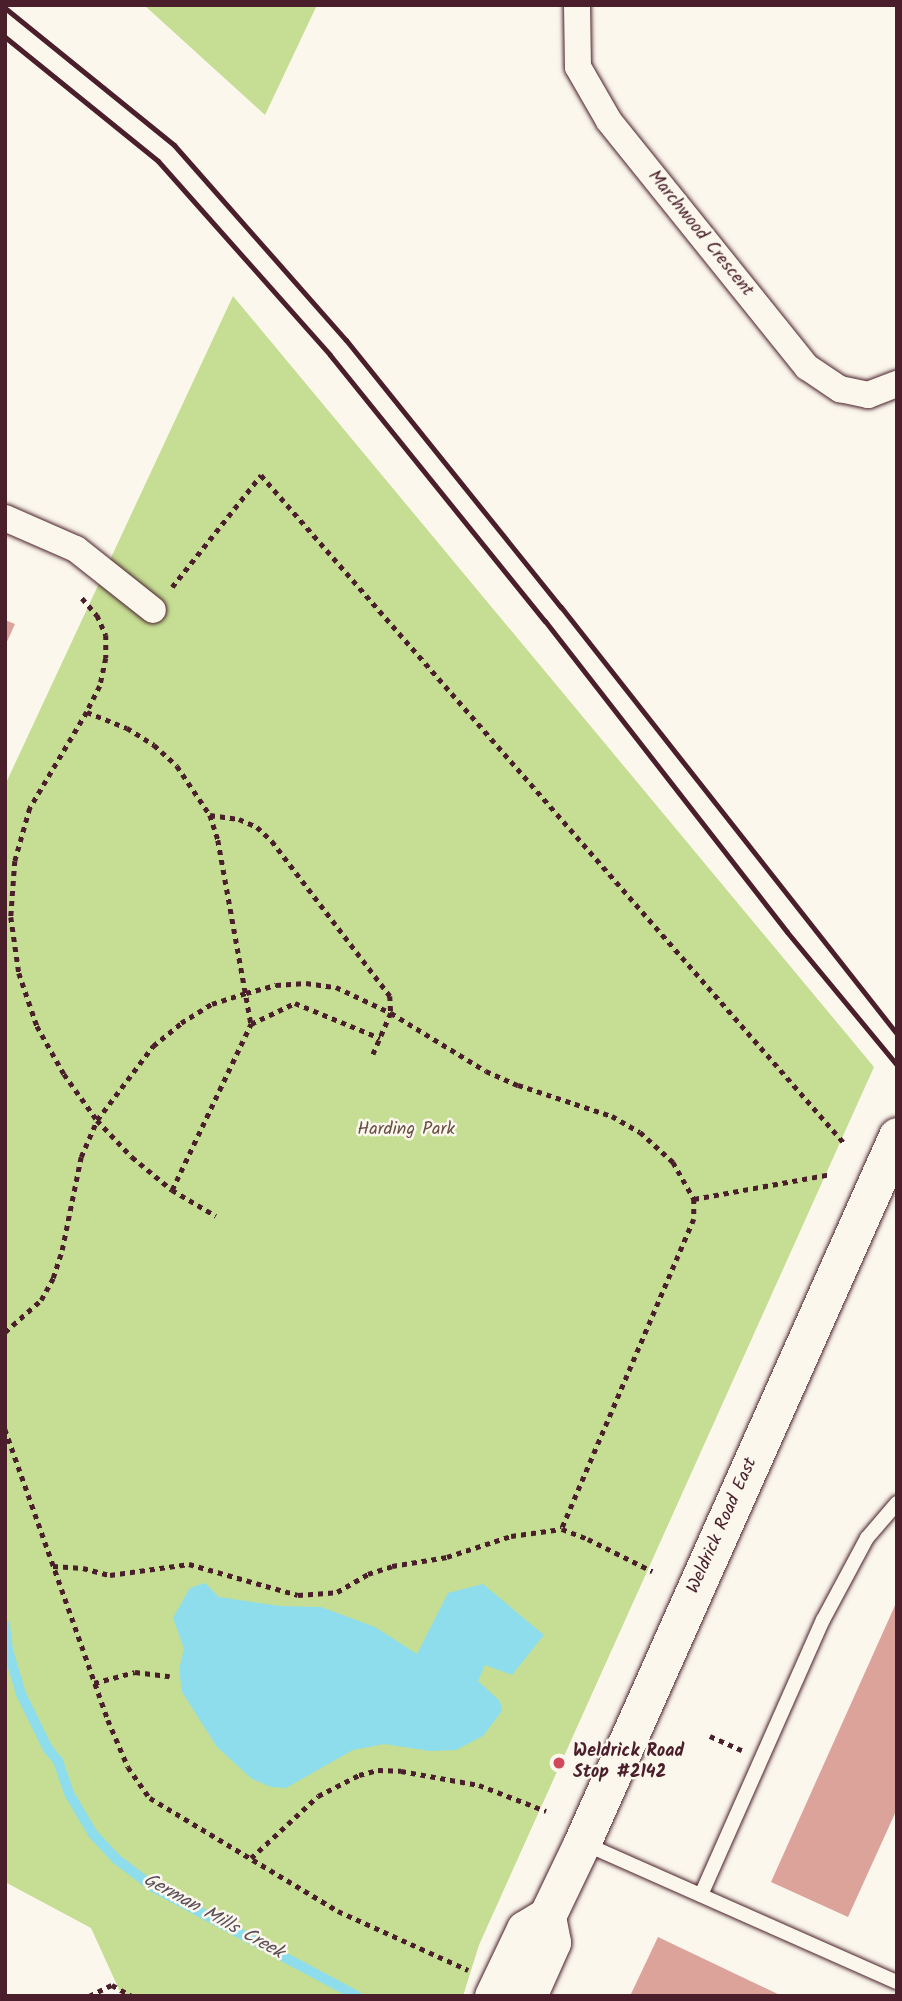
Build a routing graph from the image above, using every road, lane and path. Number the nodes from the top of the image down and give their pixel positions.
1 (577, 5) edge
2 (897, 384) edge
3 (5, 518) edge
4 (82, 598) dead end
5 (153, 610) joint
6 (87, 712) junction
7 (210, 815) junction
8 (246, 993) junction
9 (391, 1013) junction
10 (251, 1024) junction
11 (380, 1038) junction
12 (372, 1056) dead end
13 (97, 1121) junction
14 (897, 1136) edge
15 (845, 1144) dead end
16 (831, 1174) dead end
17 (172, 1189) junction
18 (694, 1199) junction
19 (216, 1216) dead end
20 (5, 1332) edge
21 (5, 1429) edge
22 (897, 1503) edge
23 (562, 1530) junction
24 (53, 1566) junction
25 (652, 1571) dead end
26 (170, 1676) dead end
27 (94, 1683) junction
28 (710, 1736) dead end
29 (762, 1759) junction
30 (546, 1811) dead end
31 (582, 1843) junction
32 (251, 1858) junction
33 (701, 1895) junction
34 (547, 1916) junction
35 (897, 1982) edge
36 (486, 1985) edge
37 (89, 1996) edge
38 (132, 1996) edge
39 (528, 1996) edge

1 - 2 street, Marchwood Crescent
3 - 5 street
4 - 6 path
5 - 15 path
6 - 7 path
6 - 13 path
7 - 8 path
7 - 9 path
8 - 9 path
8 - 10 path
8 - 13 path
9 - 11 path
9 - 18 path
10 - 11 path
10 - 17 path
11 - 12 path
13 - 17 path
13 - 20 path
14 - 31 street, Weldrick Road East
16 - 18 path
17 - 19 path
18 - 23 path
21 - 24 path
22 - 29 lane
23 - 24 path
23 - 25 path
24 - 27 path
26 - 27 path
27 - 32 path
28 - 29 path
29 - 33 lane
30 - 32 path
31 - 33 lane
31 - 34 street, Weldrick Road East
32 - 36 path
33 - 35 lane
34 - 36 street, Weldrick Road East
34 - 39 street, Weldrick Road East
37 - 38 path

